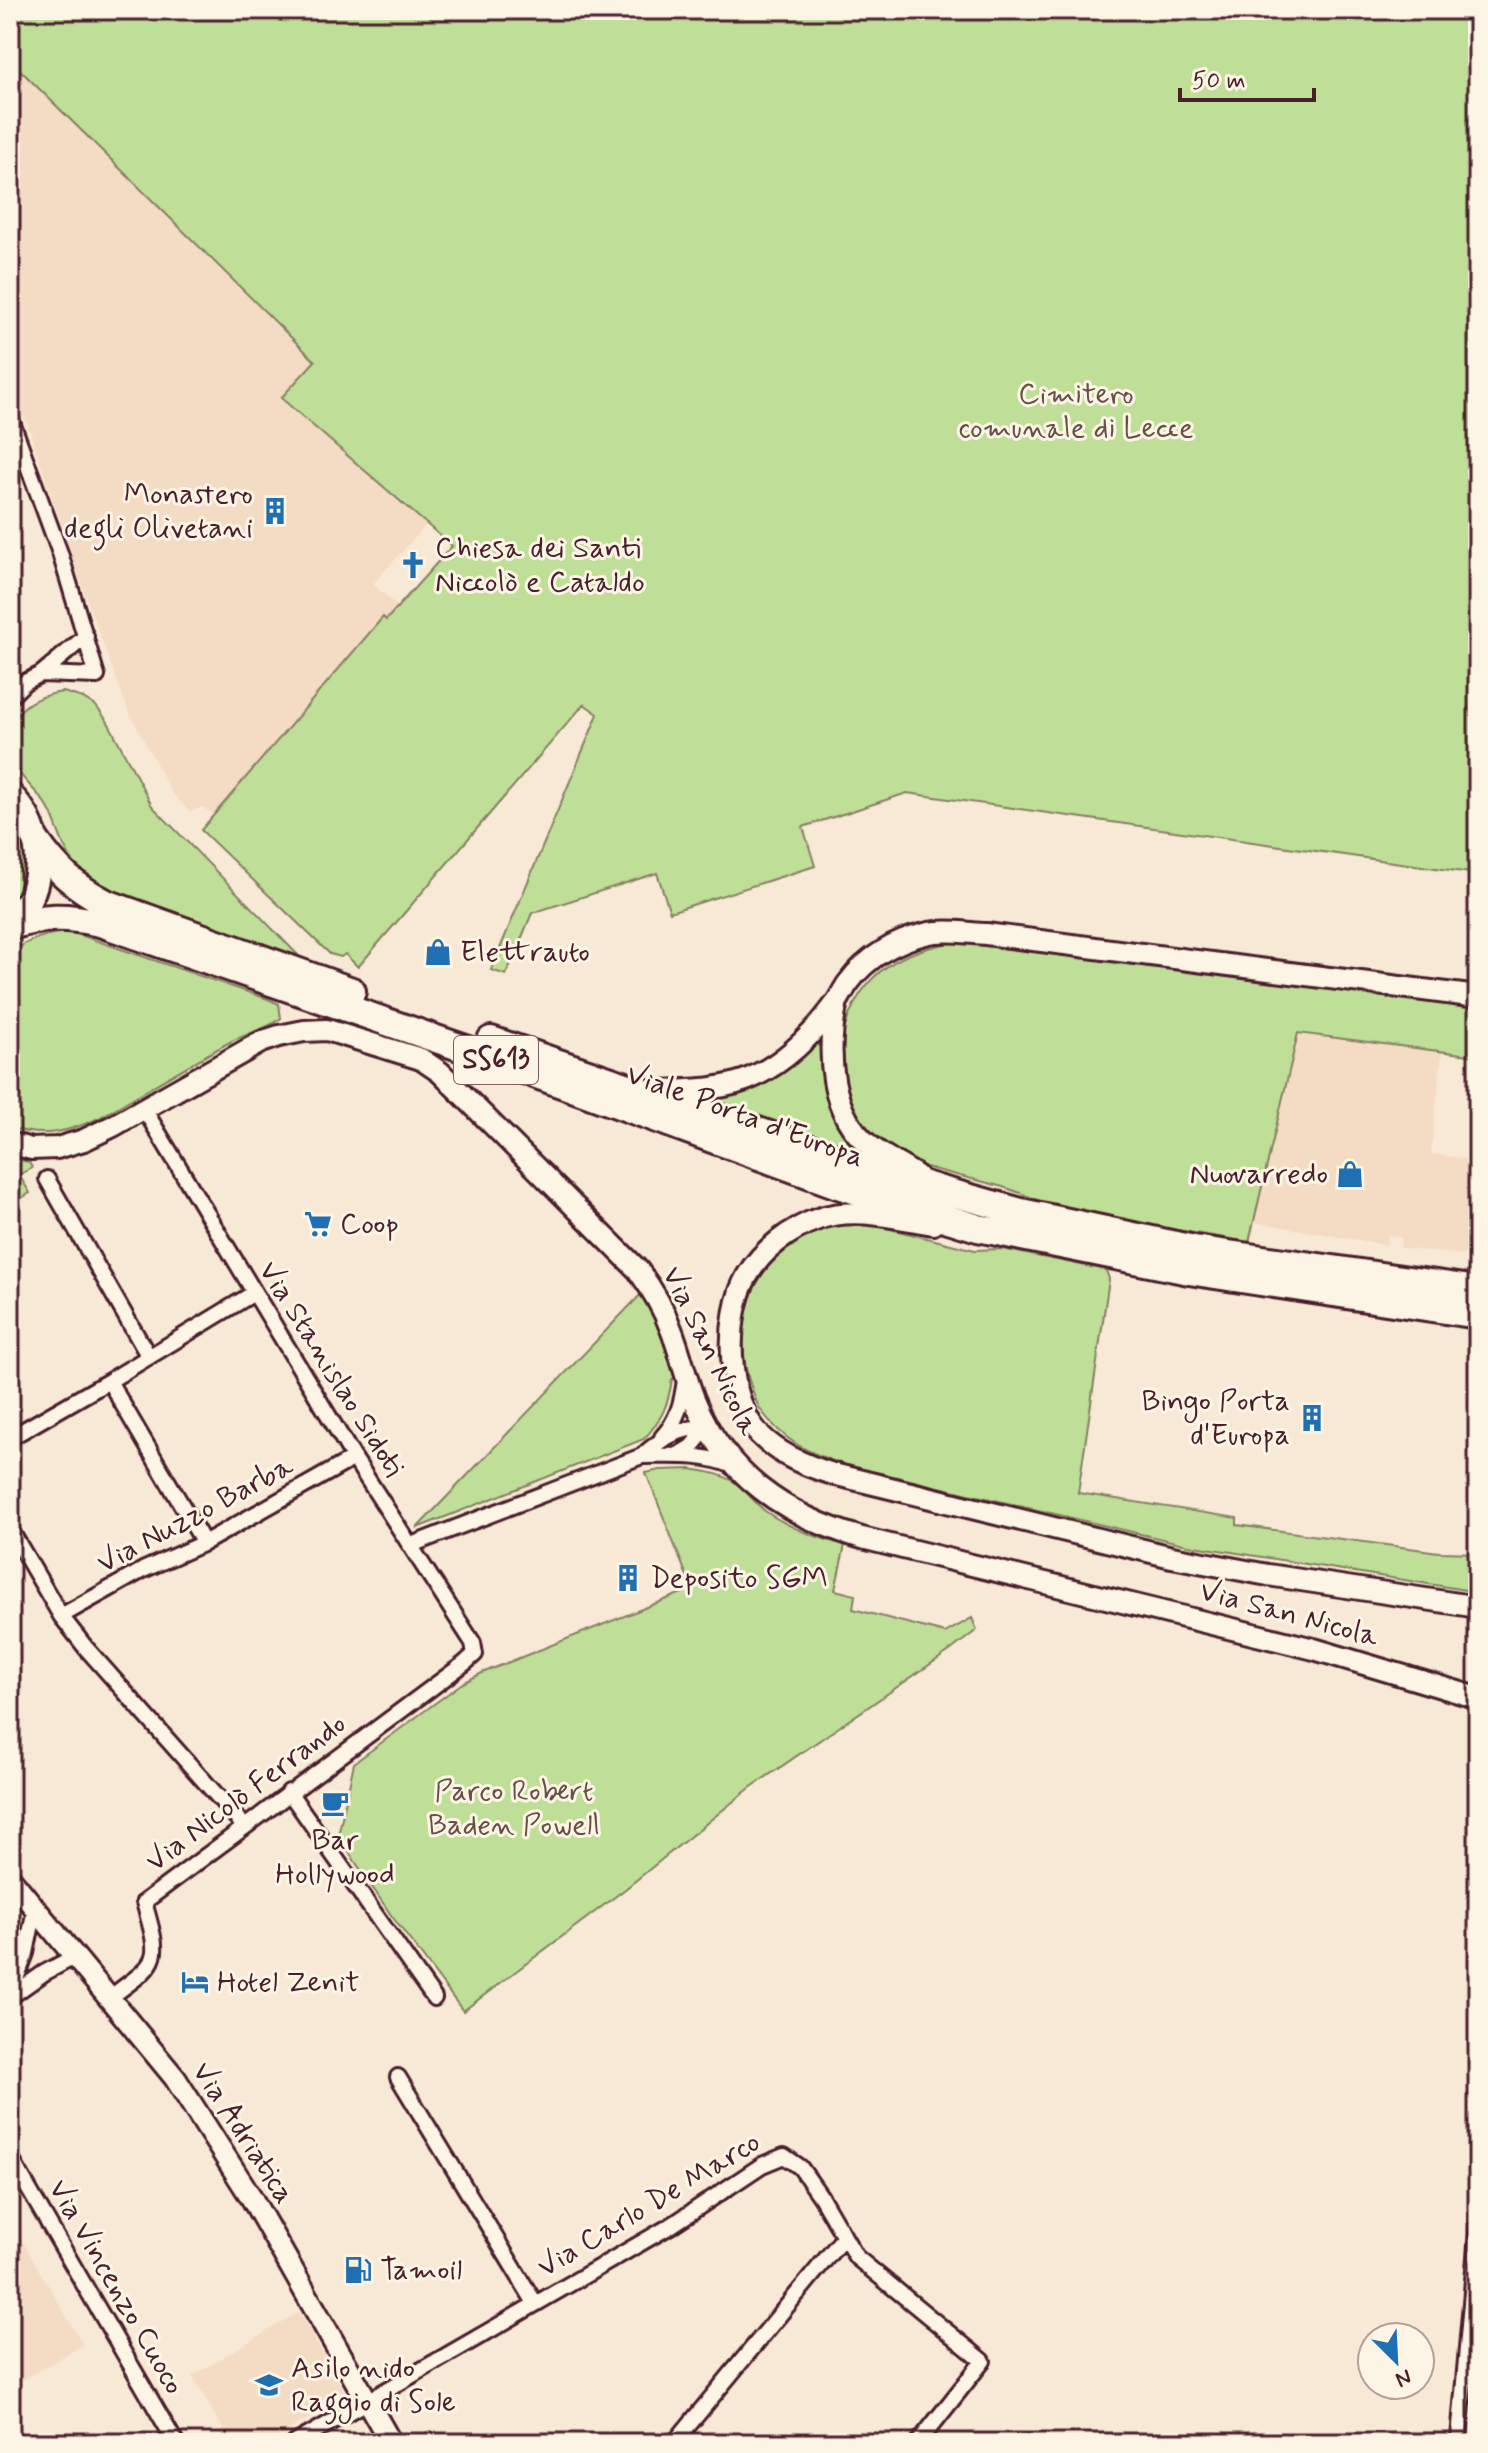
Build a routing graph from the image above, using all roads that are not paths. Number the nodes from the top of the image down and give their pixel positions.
1 (10, 417) edge
2 (86, 636) junction
3 (41, 674) junction
4 (10, 697) edge
5 (11, 794) edge
6 (36, 841) junction
7 (10, 925) edge
8 (1478, 997) edge
9 (837, 1002) junction
10 (646, 1091) junction
11 (144, 1109) junction
12 (10, 1143) edge
13 (47, 1179) dead end
14 (938, 1189) junction
15 (978, 1228) junction
16 (1478, 1290) edge
17 (254, 1293) junction
18 (1478, 1315) edge
19 (149, 1357) junction
20 (686, 1375) junction
21 (109, 1381) junction
22 (708, 1427) junction
23 (10, 1438) edge
24 (659, 1439) junction
25 (642, 1456) junction
26 (677, 1456) junction
27 (354, 1458) junction
28 (739, 1469) junction
29 (10, 1529) edge
30 (204, 1543) junction
31 (411, 1545) junction
32 (1478, 1607) edge
33 (61, 1616) junction
34 (475, 1654) joint
35 (1478, 1698) edge
36 (289, 1792) junction
37 (244, 1826) junction
38 (10, 1878) edge
39 (35, 1909) junction
40 (74, 1957) junction
41 (10, 1995) edge
42 (434, 1998) dead end
43 (108, 1999) junction
44 (398, 2077) dead end
45 (10, 2157) edge
46 (1478, 2224) edge
47 (843, 2238) junction
48 (535, 2303) junction
49 (366, 2400) junction
50 (1459, 2438) dead end
51 (176, 2443) edge
52 (295, 2443) edge
53 (391, 2443) edge
54 (674, 2443) edge
55 (918, 2443) edge

1 - 2 street
2 - 3 street
2 - 3 street
3 - 4 street
5 - 6 main road, Viale Porta d'Europa
6 - 7 main road, Viale Porta d'Europa
6 - 10 highway, Viale Porta d'Europa / SS613
7 - 15 highway, Viale Porta d'Europa / SS613
8 - 9 street
9 - 10 street
9 - 14 street
10 - 14 highway, Viale Porta d'Europa
11 - 12 street, Via San Nicola
11 - 17 street, Via Stanislao Sidoti
11 - 20 street, Via San Nicola
13 - 19 street
14 - 16 highway, Viale Porta d'Europa
15 - 18 highway, Viale Porta d'Europa
15 - 32 street
17 - 19 street
17 - 27 street, Via Stanislao Sidoti
19 - 21 street
20 - 22 street, Via San Nicola
20 - 24 street
21 - 23 street
21 - 30 street
22 - 24 street
22 - 26 street
22 - 28 street, Via San Nicola
24 - 25 street
25 - 26 street
25 - 31 street
26 - 28 street
27 - 30 street, Via Nuzzo Barba
27 - 31 street, Via Stanislao Sidoti
28 - 35 street, Via San Nicola
29 - 33 street
30 - 33 street, Via Nuzzo Barba
31 - 34 street, Via Stanislao Sidoti
33 - 37 street
34 - 36 street, Via Nicolò Ferrando
36 - 37 street, Via Nicolò Ferrando
36 - 42 street
37 - 43 street, Via Nicolò Ferrando
38 - 39 street, Via Adriatica
39 - 40 street, Via Adriatica
39 - 41 street
40 - 41 street
40 - 43 street, Via Adriatica
43 - 49 street, Via Adriatica
44 - 48 street
45 - 51 street, Via Vincenzo Cuoco
46 - 50 street
47 - 48 street, Via Carlo De Marco
47 - 54 street
47 - 55 street, Via Carlo De Marco
48 - 49 street, Via Carlo De Marco
49 - 52 street, Via Carlo De Marco
49 - 53 street, Via Adriatica

